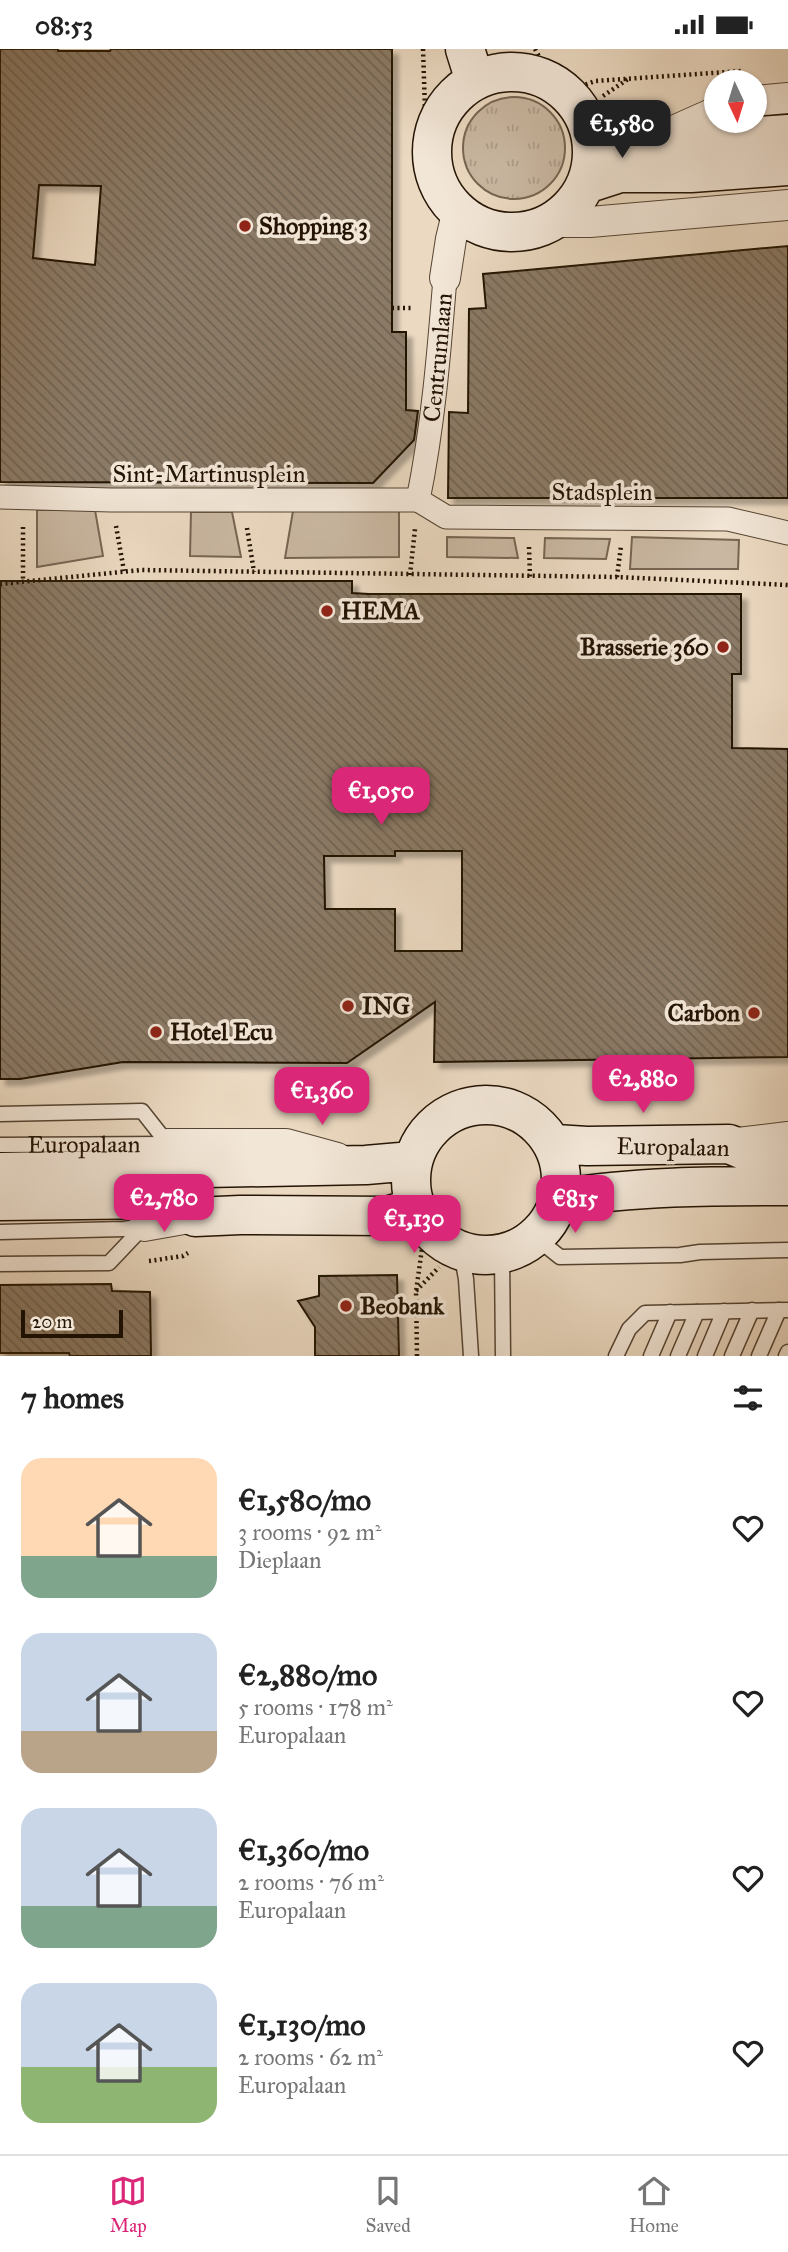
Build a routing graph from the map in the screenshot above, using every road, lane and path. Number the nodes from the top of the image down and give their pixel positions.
1 (423, 49) edge
2 (470, 65) edge
3 (537, 69) edge
4 (704, 73) edge
5 (788, 98) edge
6 (767, 100) edge
7 (704, 117) edge
8 (435, 129) junction
9 (590, 131) junction
10 (788, 134) edge
11 (656, 143) junction
12 (788, 166) edge
13 (586, 184) junction
14 (788, 205) edge
15 (457, 214) junction
16 (552, 222) junction
17 (445, 278) joint
18 (0, 497) edge
19 (23, 497) junction
20 (111, 500) junction
21 (242, 500) junction
22 (418, 501) junction
23 (788, 533) edge
24 (124, 571) junction
25 (254, 572) junction
26 (410, 575) junction
27 (23, 582) junction
28 (0, 584) edge
29 (788, 585) edge
30 (0, 1114) edge
31 (788, 1137) edge
32 (168, 1144) junction
33 (555, 1144) junction
34 (729, 1144) junction
35 (0, 1145) edge
36 (412, 1161) junction
37 (788, 1161) edge
38 (366, 1165) junction
39 (0, 1172) edge
40 (788, 1186) edge
41 (559, 1199) junction
42 (0, 1202) edge
43 (195, 1217) junction
44 (144, 1226) junction
45 (0, 1232) edge
46 (439, 1233) junction
47 (535, 1237) junction
48 (788, 1250) edge
49 (502, 1254) junction
50 (0, 1265) edge
51 (416, 1292) junction
52 (784, 1310) edge
53 (724, 1311) junction
54 (752, 1311) junction
55 (670, 1312) junction
56 (697, 1312) junction
57 (417, 1356) edge
58 (471, 1356) edge
59 (503, 1356) edge
60 (616, 1356) edge
61 (651, 1356) edge
62 (678, 1356) edge
63 (705, 1356) edge
64 (732, 1356) edge
65 (759, 1356) edge

1 - 8 path
2 - 3 main road
2 - 8 main road
3 - 4 path
3 - 9 main road
5 - 6 street
7 - 11 street
8 - 15 main road
9 - 11 main road
9 - 13 main road
10 - 11 main road
12 - 13 main road
13 - 16 main road
14 - 16 street
15 - 16 main road
15 - 17 street, Centrumlaan
17 - 22 street, Centrumlaan
18 - 19 street, Sint-Martinusplein
19 - 20 street, Sint-Martinusplein
19 - 27 path
20 - 21 street, Sint-Martinusplein
20 - 24 path
21 - 22 street, Sint-Martinusplein
21 - 25 path
22 - 23 street, Stadsplein
22 - 26 path
24 - 25 path
24 - 27 path
25 - 26 path
26 - 29 path
27 - 28 path
30 - 32 lane, Europalaan
31 - 34 street
32 - 35 lane, Europalaan
32 - 38 street, Europalaan
33 - 34 main road, Europalaan
33 - 36 main road
33 - 41 main road
34 - 37 main road, Europalaan
36 - 38 main road, Europalaan
36 - 46 main road
38 - 39 main road, Europalaan
40 - 41 main road, Europalaan
41 - 47 main road
42 - 43 main road
43 - 44 street
43 - 46 main road
44 - 45 lane
44 - 50 lane
46 - 49 main road
46 - 51 path
46 - 51 path
46 - 58 lane
47 - 48 lane
47 - 49 main road
49 - 59 lane
51 - 57 path
52 - 54 lane
52 - 65 lane
53 - 54 lane
53 - 56 lane
53 - 63 lane
54 - 64 lane
55 - 56 lane
55 - 60 lane
55 - 61 lane
56 - 62 lane

